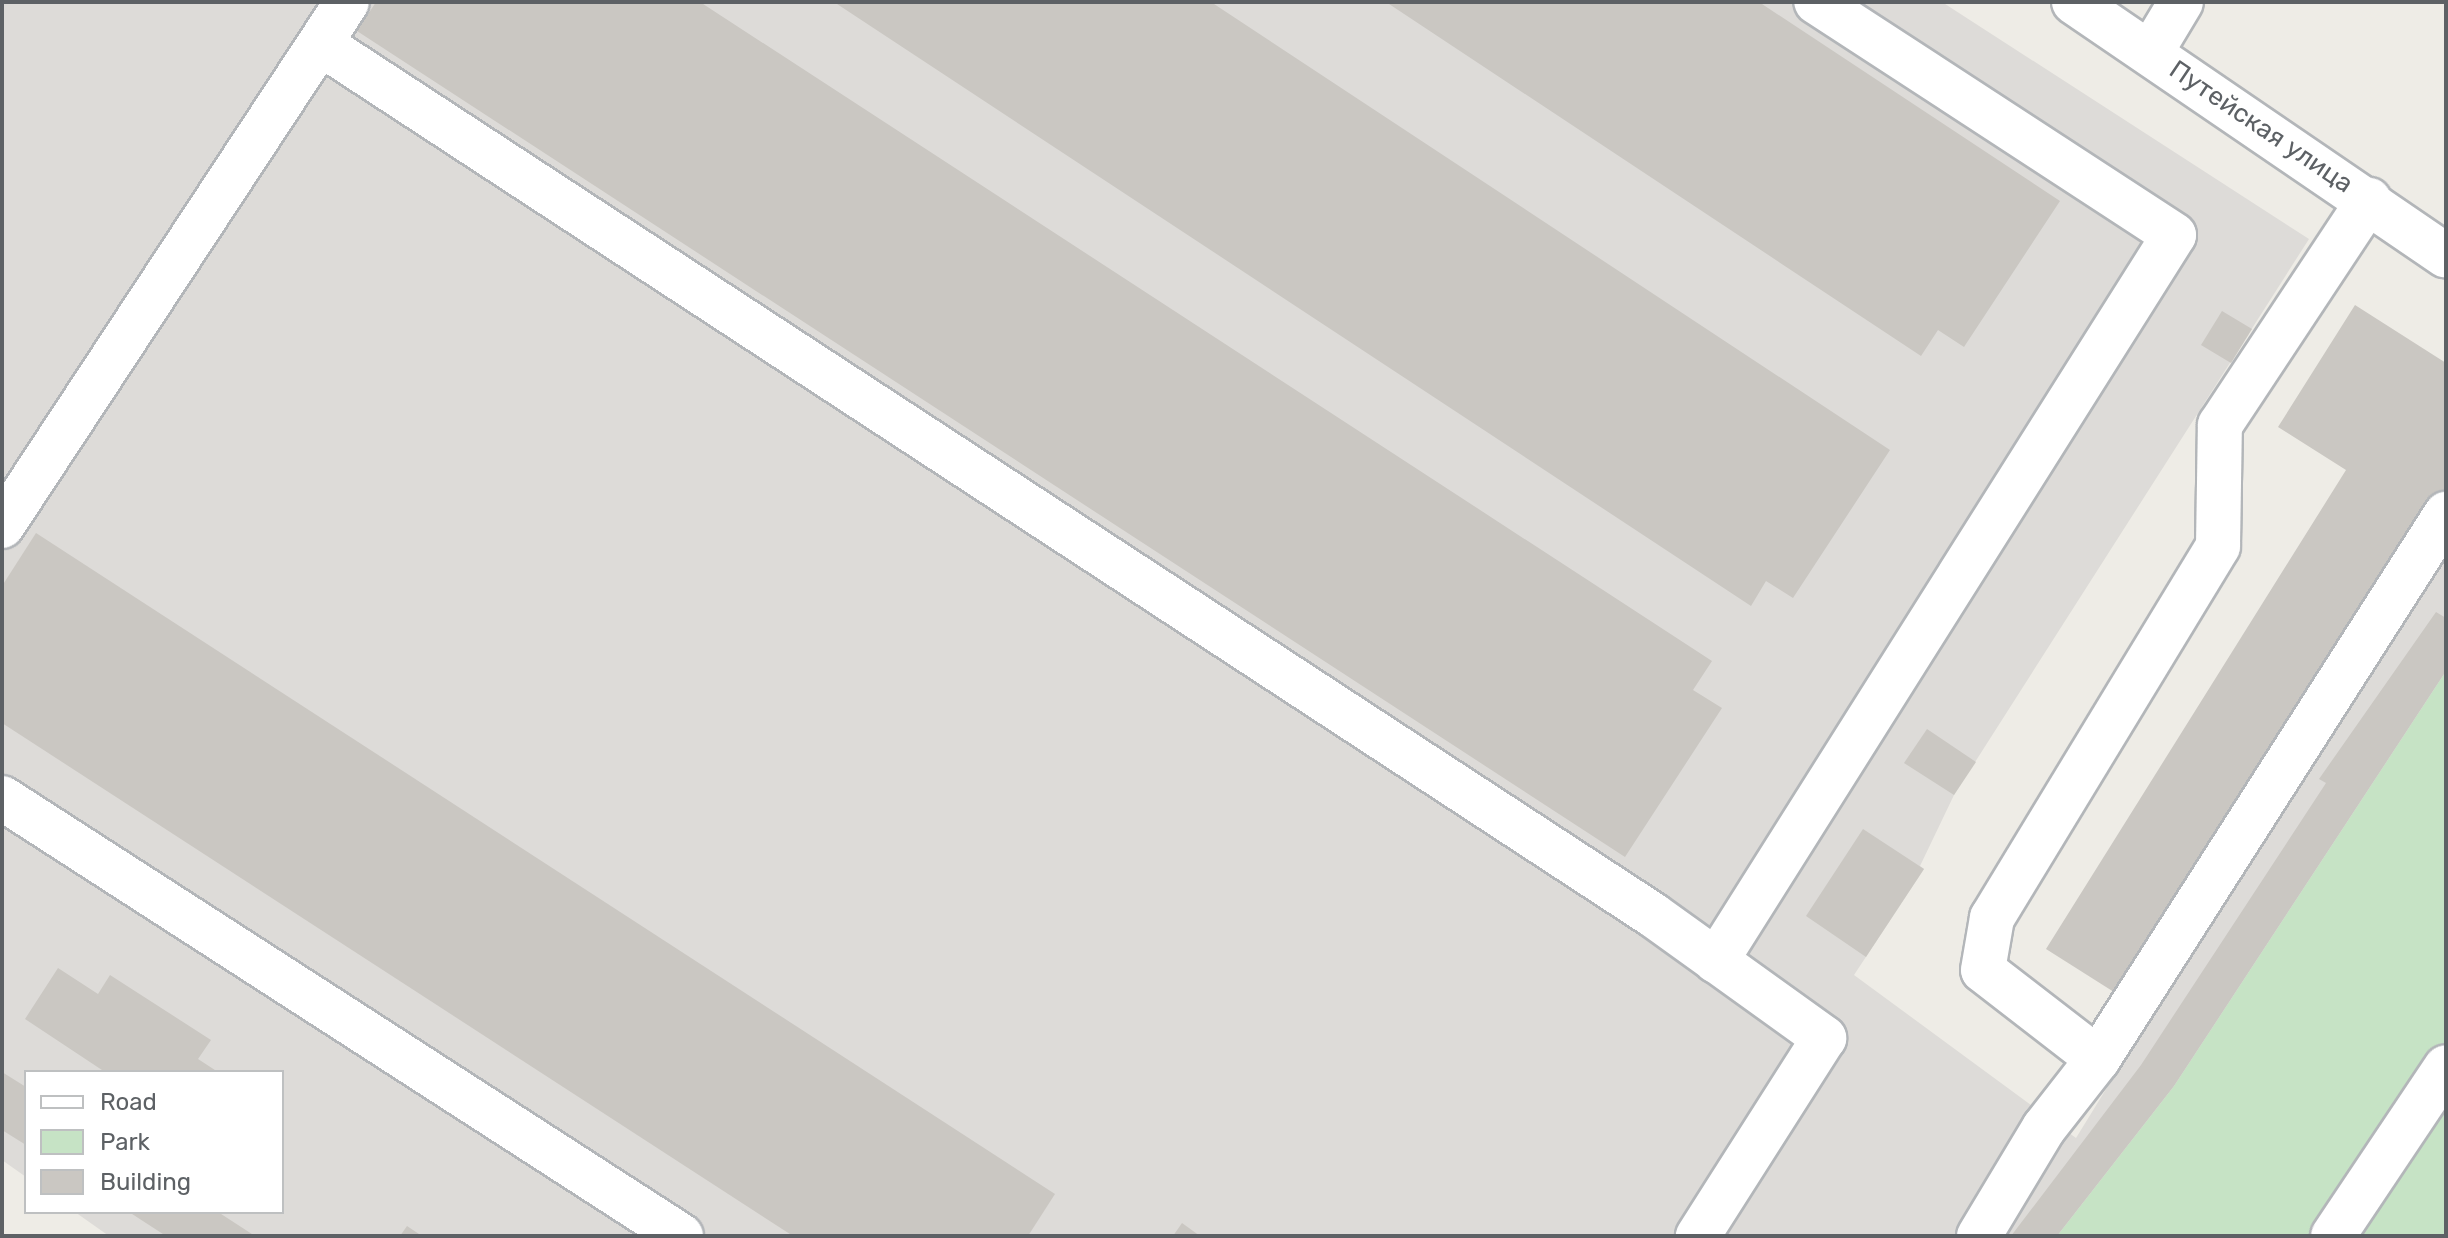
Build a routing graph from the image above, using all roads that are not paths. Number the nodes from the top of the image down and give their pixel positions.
1 (347, 2) edge
2 (1816, 2) edge
3 (2074, 2) edge
4 (2181, 2) edge
5 (321, 44) junction
6 (2151, 52) junction
7 (2369, 200) junction
8 (2446, 256) edge
9 (2446, 514) edge
10 (2, 526) edge
11 (2, 798) edge
12 (1716, 961) junction
13 (2098, 1059) junction
14 (2446, 1067) edge
15 (681, 1236) edge
16 (1698, 1236) edge
17 (1979, 1236) edge
18 (2333, 1236) edge

1 - 5 street
2 - 12 street
3 - 6 street, Путейская улица
4 - 6 street
5 - 10 street
5 - 12 street
6 - 7 street, Путейская улица
7 - 8 street, Путейская улица
7 - 13 street
9 - 13 street
11 - 15 street
12 - 16 street
13 - 17 street
14 - 18 street

